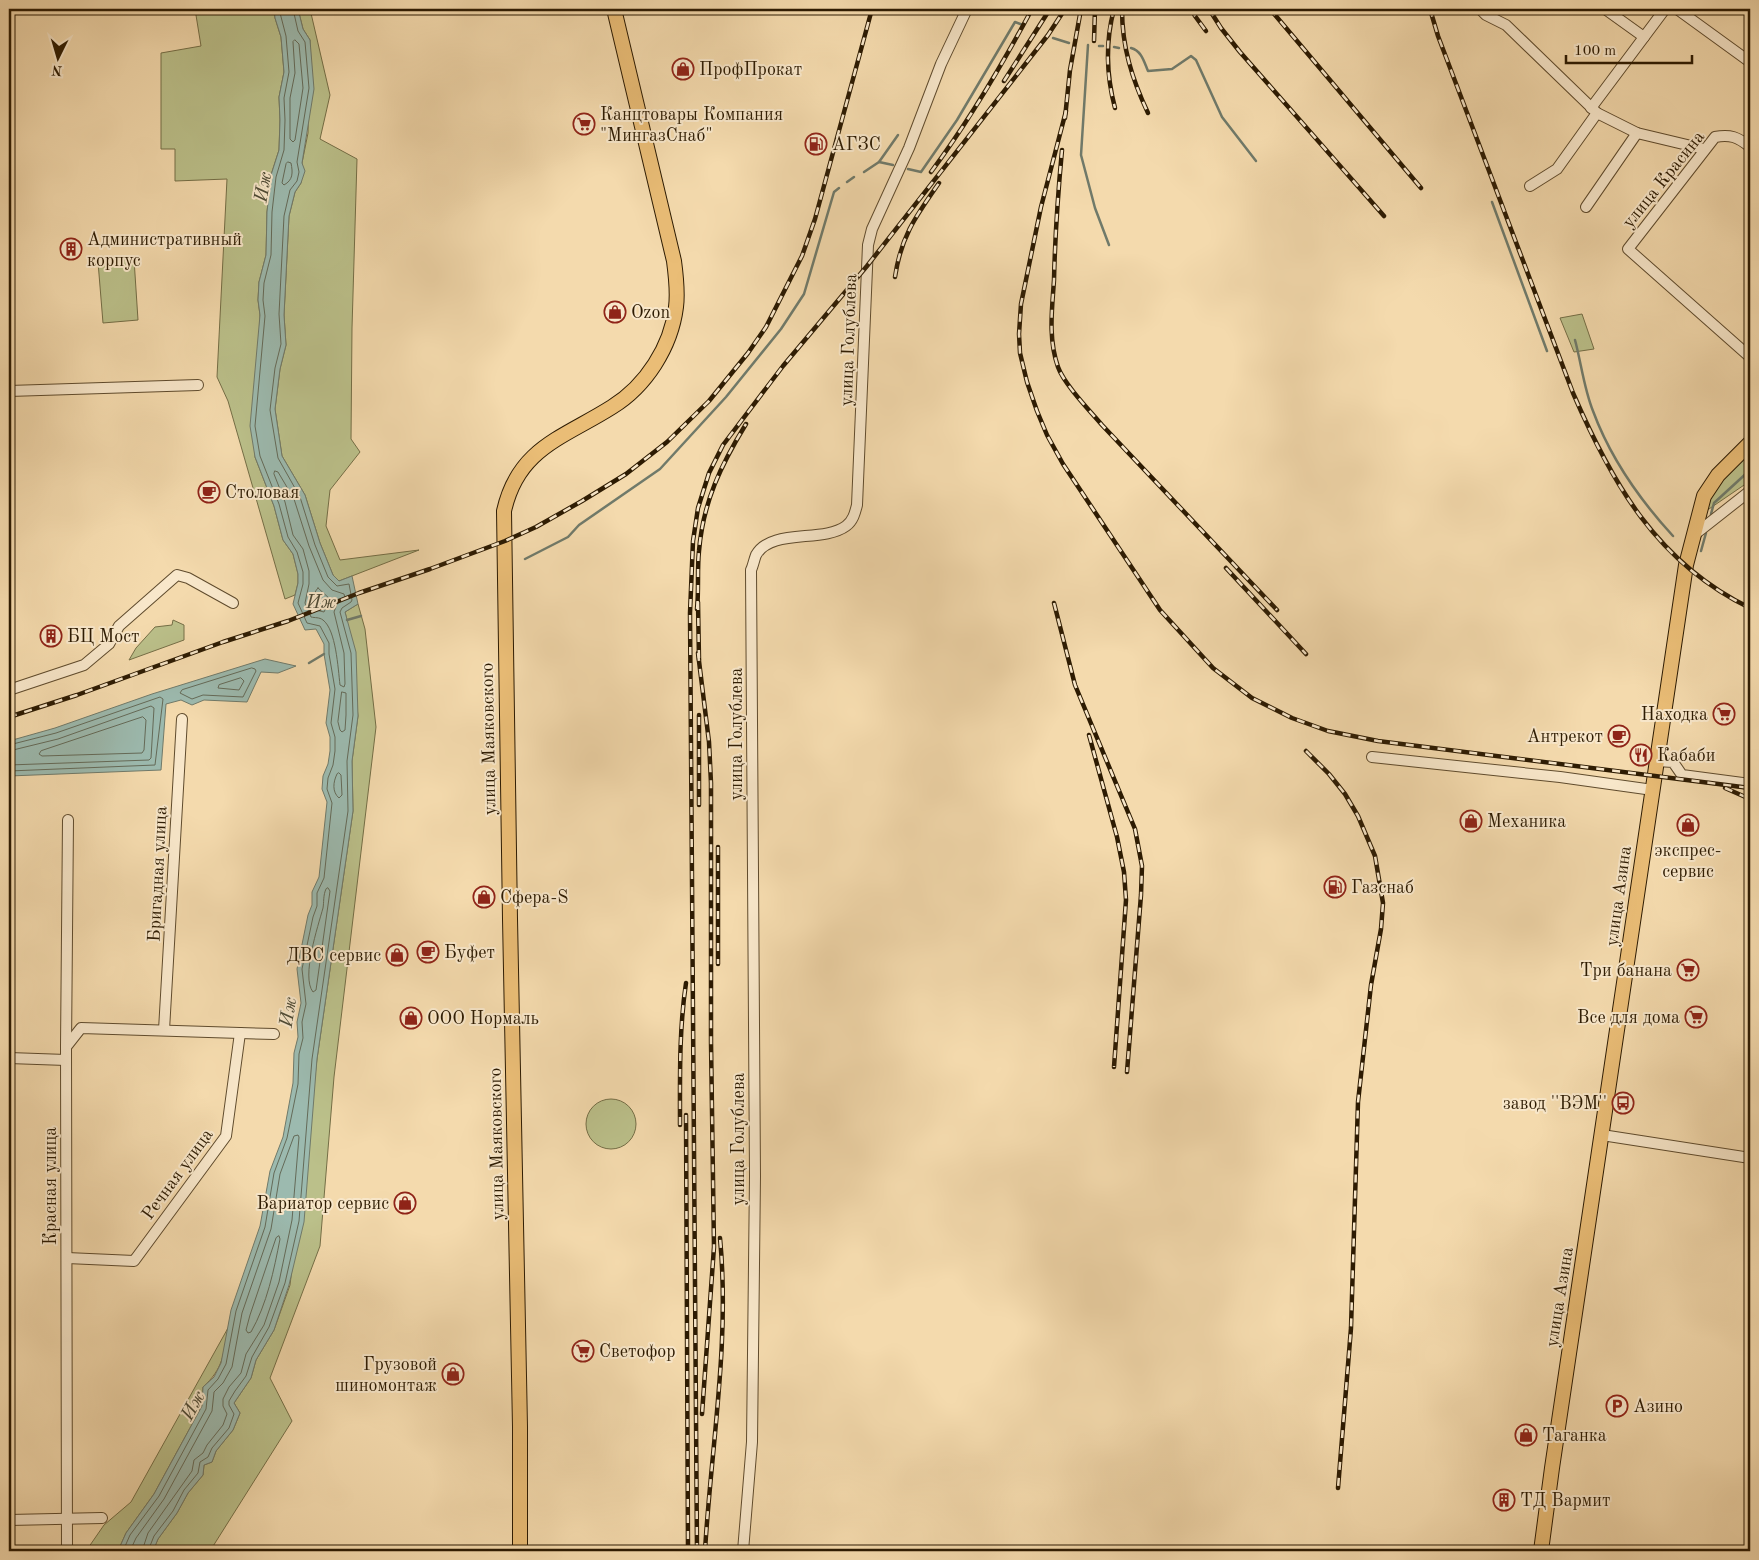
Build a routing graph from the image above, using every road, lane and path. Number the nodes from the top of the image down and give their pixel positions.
1 (614, 9) edge
2 (967, 9) edge
3 (1480, 9) edge
4 (1604, 9) edge
5 (1665, 9) edge
6 (1677, 9) edge
7 (1644, 36) junction
8 (1750, 62) edge
9 (1594, 111) junction
10 (1637, 133) junction
11 (1750, 147) edge
12 (1704, 149) junction
13 (1530, 186) dead end
14 (1586, 207) dead end
15 (1749, 355) edge
16 (198, 385) dead end
17 (9, 391) edge
18 (1750, 444) edge
19 (1750, 491) edge
20 (1694, 535) junction
21 (233, 603) dead end
22 (9, 690) edge
23 (182, 719) dead end
24 (1372, 757) dead end
25 (1656, 761) junction
26 (1750, 772) edge
27 (1750, 784) edge
28 (1652, 790) junction
29 (68, 820) dead end
30 (164, 1030) junction
31 (240, 1033) junction
32 (274, 1034) dead end
33 (66, 1047) junction
34 (9, 1058) edge
35 (66, 1060) junction
36 (1602, 1135) junction
37 (1750, 1158) edge
38 (67, 1258) junction
39 (68, 1518) junction
40 (102, 1518) dead end
41 (9, 1520) edge
42 (67, 1551) edge
43 (520, 1551) edge
44 (743, 1551) edge
45 (1541, 1551) edge

1 - 43 main road, улица Маяковского
2 - 44 street, улица Голублева
3 - 9 street
4 - 7 street
5 - 7 street
6 - 8 street
7 - 9 street
9 - 10 street
9 - 13 street
10 - 12 street
10 - 14 street
11 - 12 street, улица Красина
12 - 15 street, улица Красина
16 - 17 street
18 - 20 main road, улица Азина
19 - 20 street
20 - 25 main road, улица Азина
21 - 22 street
23 - 30 street, Бригадная улица
24 - 28 street
25 - 27 street
25 - 28 main road, улица Азина
26 - 27 street
28 - 36 main road, улица Азина
29 - 33 street, Красная улица
30 - 31 street
30 - 33 street
31 - 32 street
31 - 38 street, Речная улица
33 - 35 street, Красная улица
34 - 35 street
35 - 38 street, Красная улица
36 - 37 street
36 - 45 main road, улица Азина
38 - 39 street, Красная улица
39 - 40 street
39 - 41 street
39 - 42 street, Красная улица

